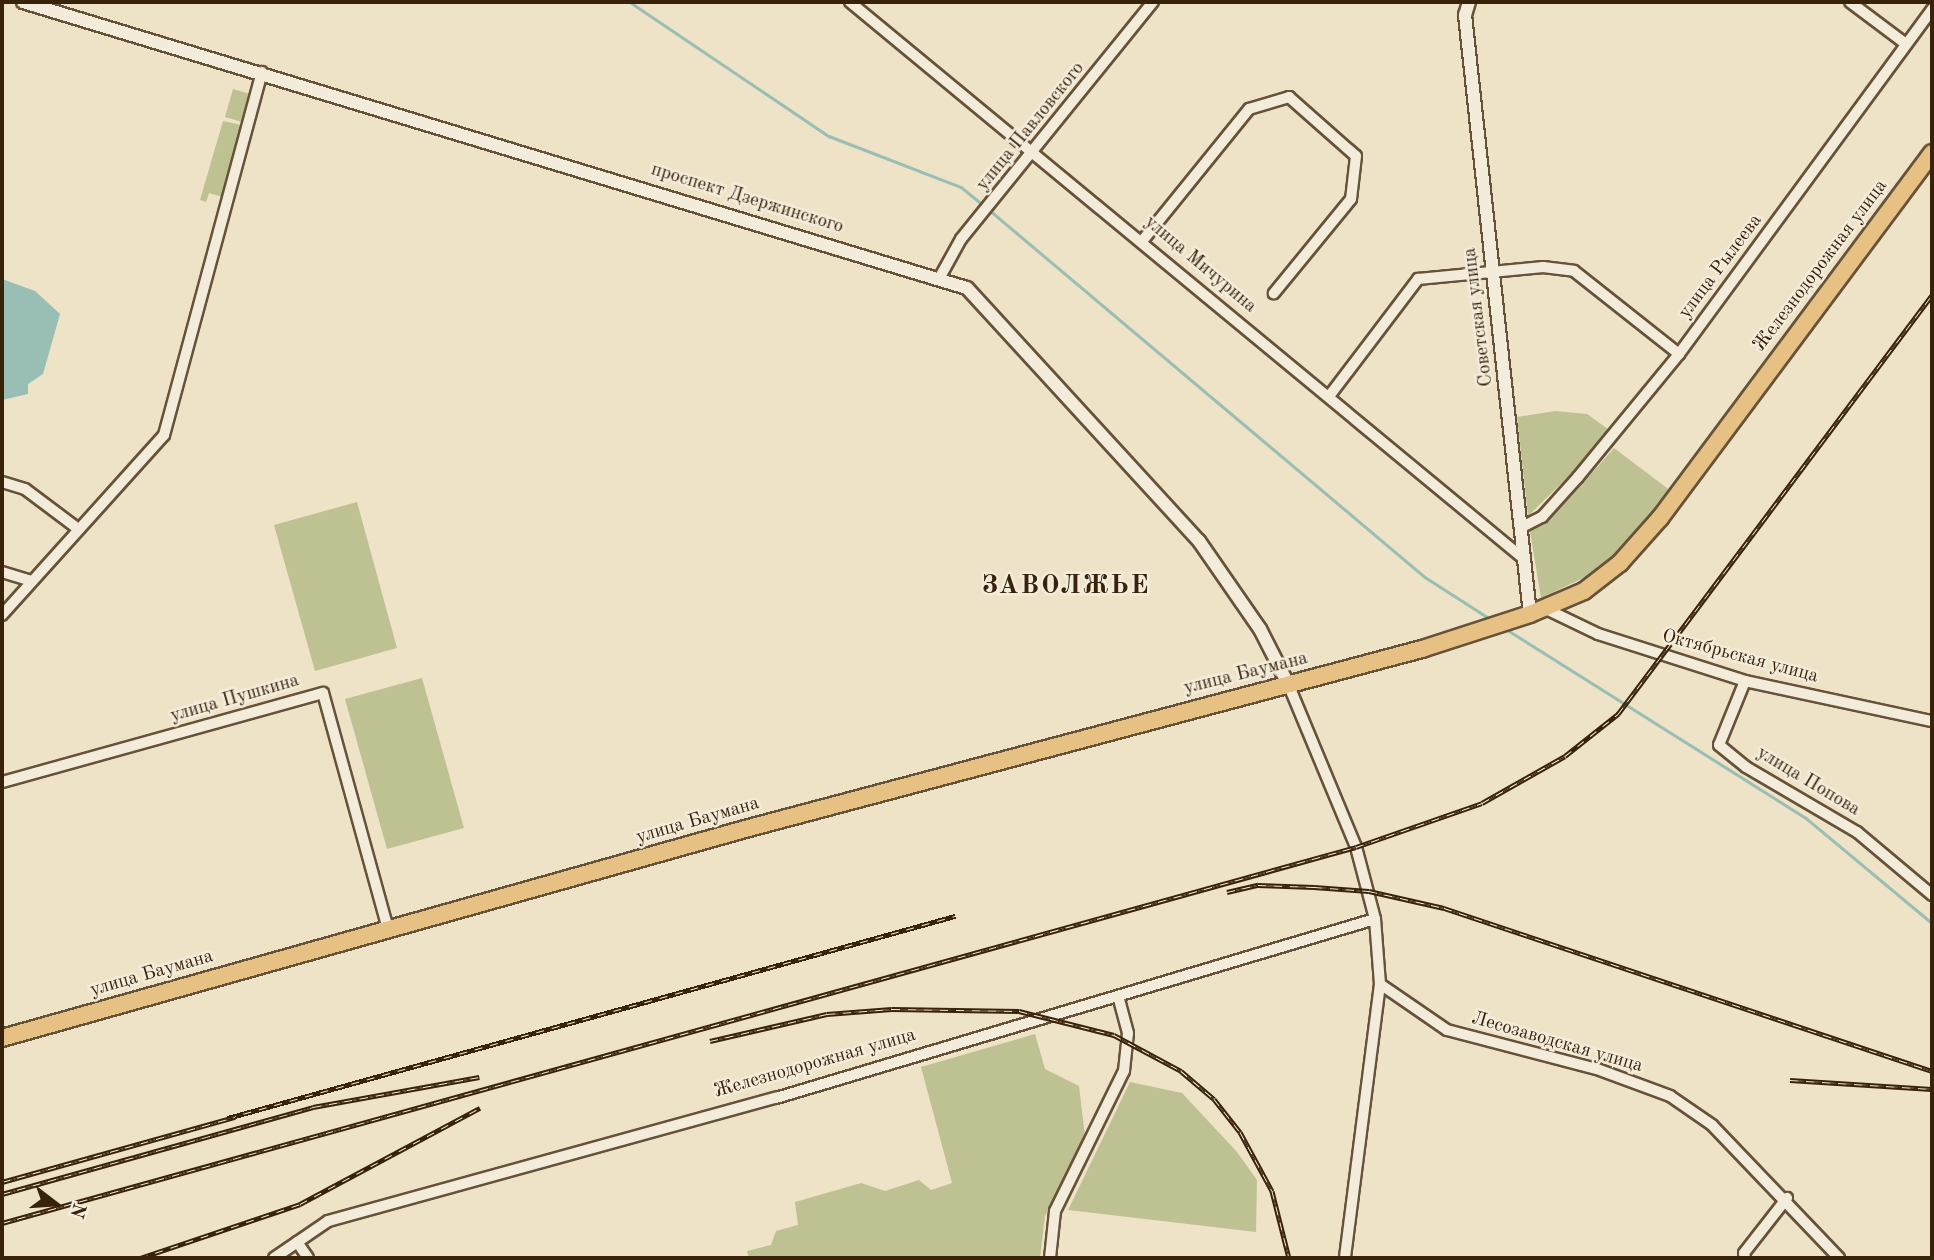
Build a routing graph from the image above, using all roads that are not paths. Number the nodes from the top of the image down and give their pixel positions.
1 (23, 2) edge
2 (850, 2) edge
3 (1153, 2) edge
4 (1457, 2) edge
5 (1469, 2) edge
6 (1850, 2) edge
7 (1932, 9) edge
8 (1465, 15) junction
9 (1906, 44) junction
10 (262, 72) junction
11 (1035, 153) junction
12 (1932, 153) edge
13 (1143, 240) junction
14 (1493, 271) junction
15 (940, 277) junction
16 (1274, 293) dead end
17 (1679, 354) junction
18 (1330, 395) junction
19 (2, 482) edge
20 (77, 528) junction
21 (1520, 528) junction
22 (1524, 559) junction
23 (2, 572) edge
24 (31, 581) junction
25 (1537, 611) junction
26 (2, 615) edge
27 (1745, 681) junction
28 (1289, 686) junction
29 (1932, 721) edge
30 (2, 782) edge
31 (1932, 895) edge
32 (1375, 919) junction
33 (388, 929) junction
34 (1380, 984) junction
35 (1118, 996) junction
36 (2, 1038) edge
37 (1787, 1198) junction
38 (297, 1242) junction
39 (1742, 1257) edge
40 (274, 1258) edge
41 (308, 1258) edge
42 (1050, 1258) edge
43 (1345, 1258) edge
44 (1839, 1258) edge

1 - 10 street, проспект Дзержинского
2 - 11 street, улица Мичурина
3 - 11 street, улица Павловского
4 - 8 street
5 - 8 street
6 - 9 street
7 - 9 street, улица Рылеева
8 - 14 street, Советская улица
9 - 17 street, улица Рылеева
10 - 15 street, проспект Дзержинского
10 - 20 street
11 - 13 street, улица Мичурина
11 - 15 street, улица Павловского
12 - 25 main road, Железнодорожная улица
13 - 16 street
13 - 18 street, улица Мичурина
14 - 17 street
14 - 18 street
14 - 21 street, Советская улица
15 - 28 street, проспект Дзержинского
17 - 21 street, улица Рылеева
18 - 22 street, улица Мичурина
19 - 20 street
20 - 24 street
21 - 22 street, Советская улица
22 - 25 street, Советская улица
23 - 24 street
24 - 26 street
25 - 27 street, Октябрьская улица
25 - 28 main road, улица Баумана
27 - 29 street, Октябрьская улица
27 - 31 street, улица Попова
28 - 32 street
28 - 33 main road, улица Баумана
30 - 33 street, улица Пушкина
32 - 34 street
32 - 35 street, Железнодорожная улица
33 - 36 main road, улица Баумана
34 - 37 street, Лесозаводская улица
34 - 43 street
35 - 38 street, Железнодорожная улица
35 - 42 street
37 - 39 street
37 - 44 street, Лесозаводская улица
38 - 40 street, Железнодорожная улица
38 - 41 street

